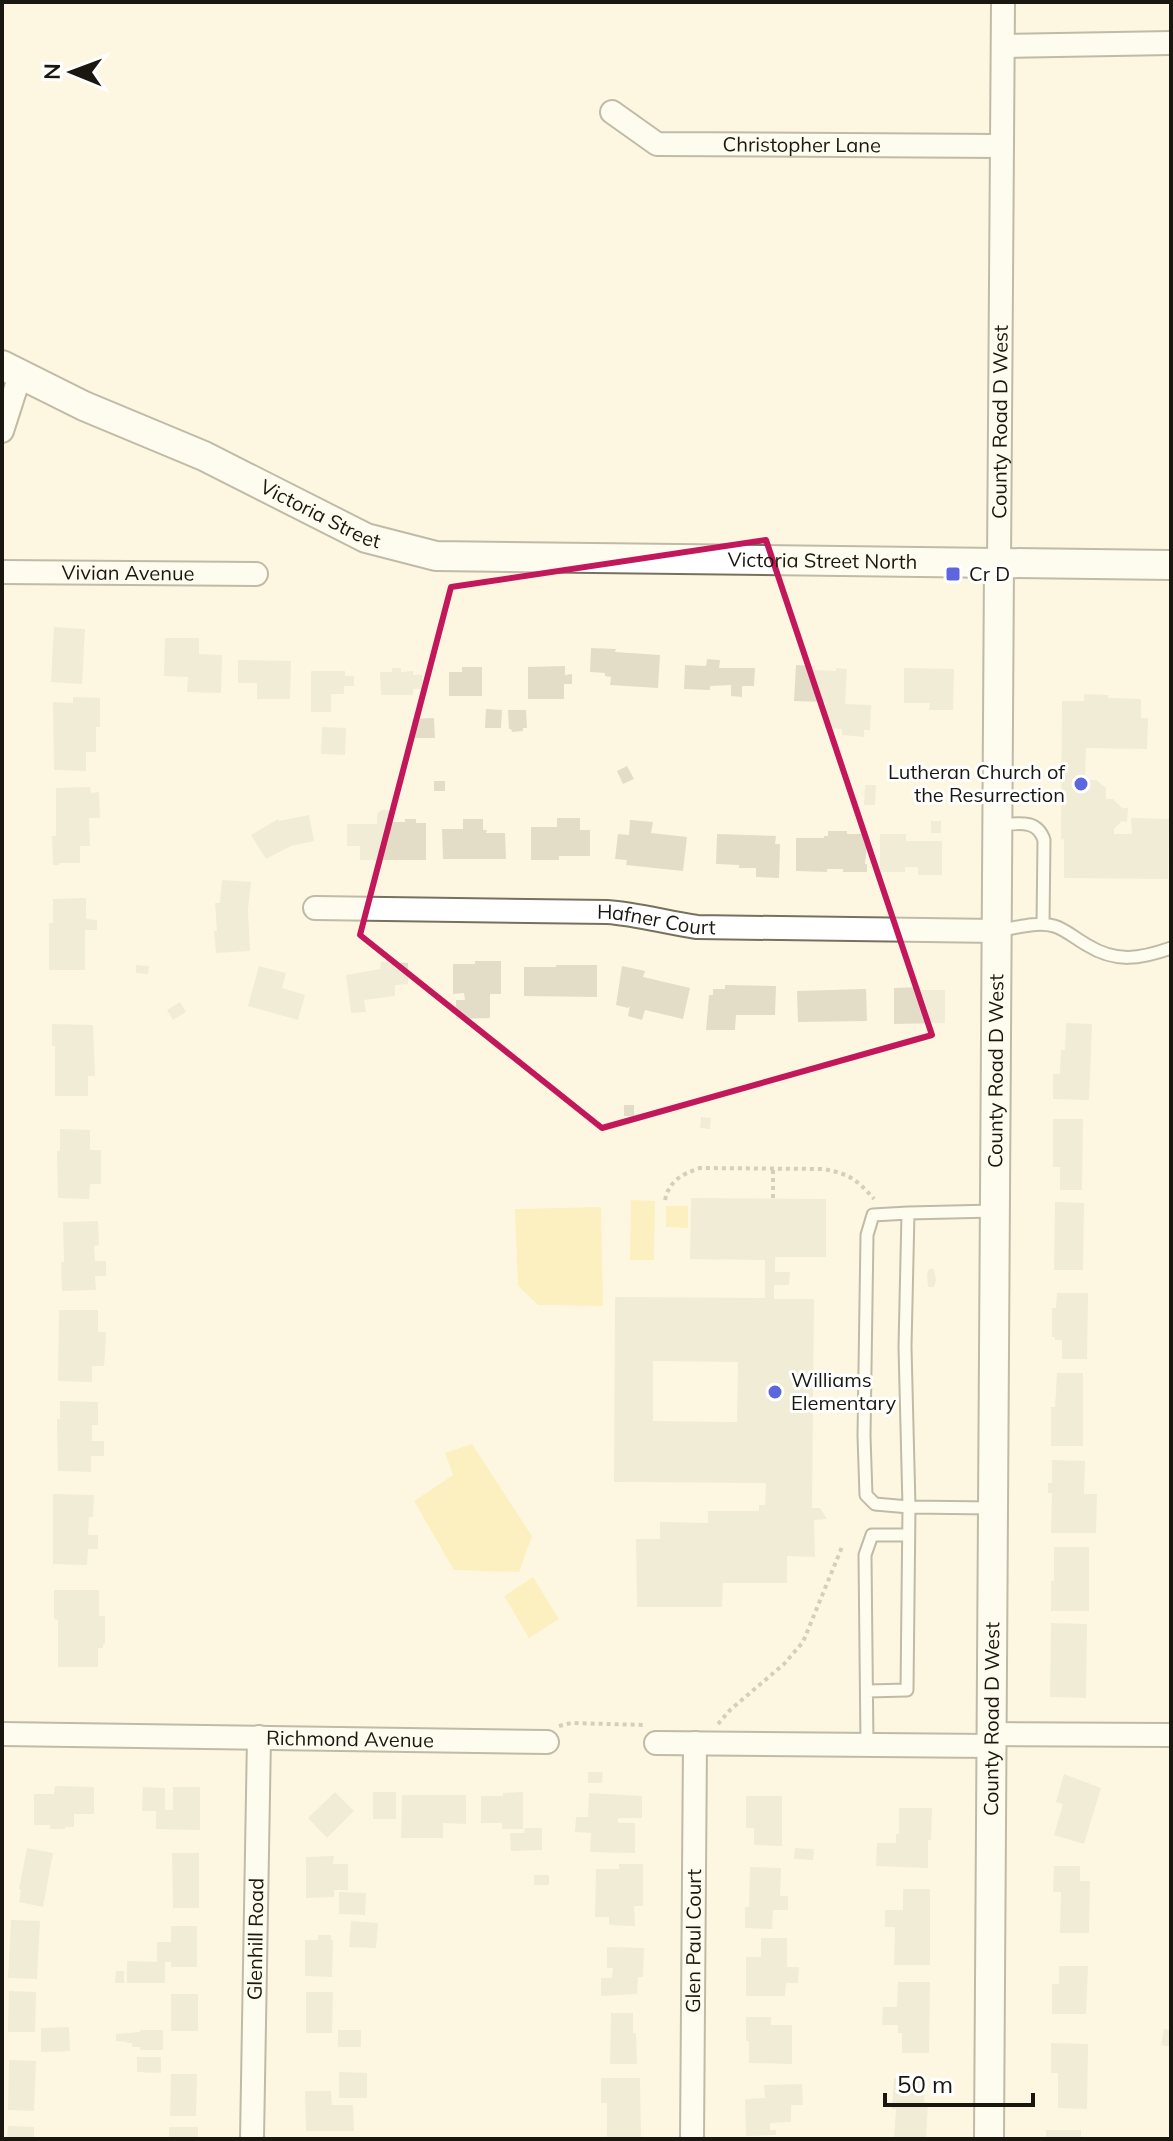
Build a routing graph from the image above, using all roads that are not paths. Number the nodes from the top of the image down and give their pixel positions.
1 (1003, 2) edge
2 (1171, 43) edge
3 (1003, 46) junction
4 (612, 112) dead end
5 (1002, 146) junction
6 (11, 370) edge
7 (2, 431) edge
8 (665, 559) joint
9 (999, 564) junction
10 (1171, 565) edge
11 (2, 572) edge
12 (256, 574) dead end
13 (997, 825) junction
14 (315, 908) dead end
15 (1043, 924) junction
16 (997, 931) junction
17 (1171, 948) edge
18 (994, 1211) junction
19 (908, 1213) junction
20 (909, 1507) junction
21 (992, 1508) junction
22 (908, 1535) junction
23 (867, 1691) junction
24 (2, 1734) edge
25 (651, 1734) road end
26 (1171, 1735) edge
27 (259, 1737) junction
28 (991, 1740) junction
29 (547, 1742) road end
30 (702, 1743) junction
31 (867, 1745) junction
32 (252, 2139) edge
33 (692, 2139) edge
34 (989, 2139) edge

1 - 3 street, County Road D West
2 - 3 street
3 - 5 street, County Road D West
4 - 5 street, Christopher Lane
5 - 9 street, County Road D West
6 - 7 street
6 - 8 street, Victoria Street
8 - 9 street, Victoria Street North
9 - 10 street, Victoria Street North
9 - 13 street, County Road D West
11 - 12 street, Vivian Avenue
13 - 15 lane
13 - 16 street, County Road D West
14 - 16 street, Hafner Court
15 - 16 lane
15 - 17 lane
16 - 18 street, County Road D West
18 - 19 lane
18 - 21 street, County Road D West
19 - 20 lane
19 - 20 lane
20 - 21 lane
20 - 22 lane
21 - 28 street, County Road D West
22 - 23 lane
22 - 23 lane
23 - 31 lane
24 - 27 street, Richmond Avenue
25 - 30 street
26 - 28 street
27 - 29 street, Richmond Avenue
27 - 32 street, Glenhill Road
28 - 31 street
28 - 34 street, County Road D West
30 - 31 street
30 - 33 street, Glen Paul Court

